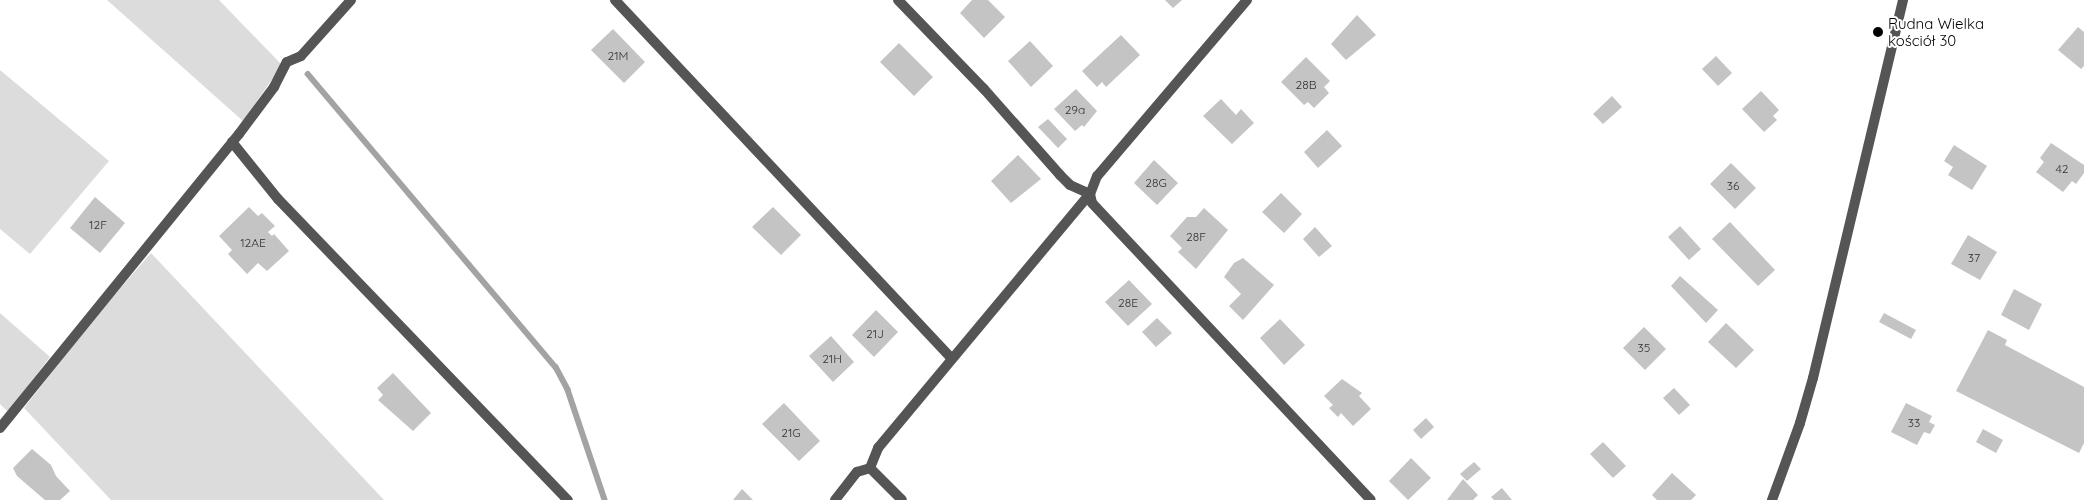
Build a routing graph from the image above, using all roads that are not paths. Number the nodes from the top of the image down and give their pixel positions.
1 (350, 0) edge
2 (615, 0) edge
3 (898, 0) edge
4 (1247, 0) edge
5 (1903, 0) edge
6 (232, 142) junction
7 (1090, 194) junction
8 (952, 359) junction
9 (0, 428) edge
10 (870, 468) junction
11 (568, 500) edge
12 (835, 500) edge
13 (902, 500) edge
14 (1371, 500) edge
15 (1772, 500) edge

1 - 6 street
2 - 8 street
3 - 7 street
4 - 7 street
5 - 15 street
6 - 9 street
6 - 11 street
7 - 8 street
7 - 14 street
8 - 10 street
10 - 12 street
10 - 13 street

